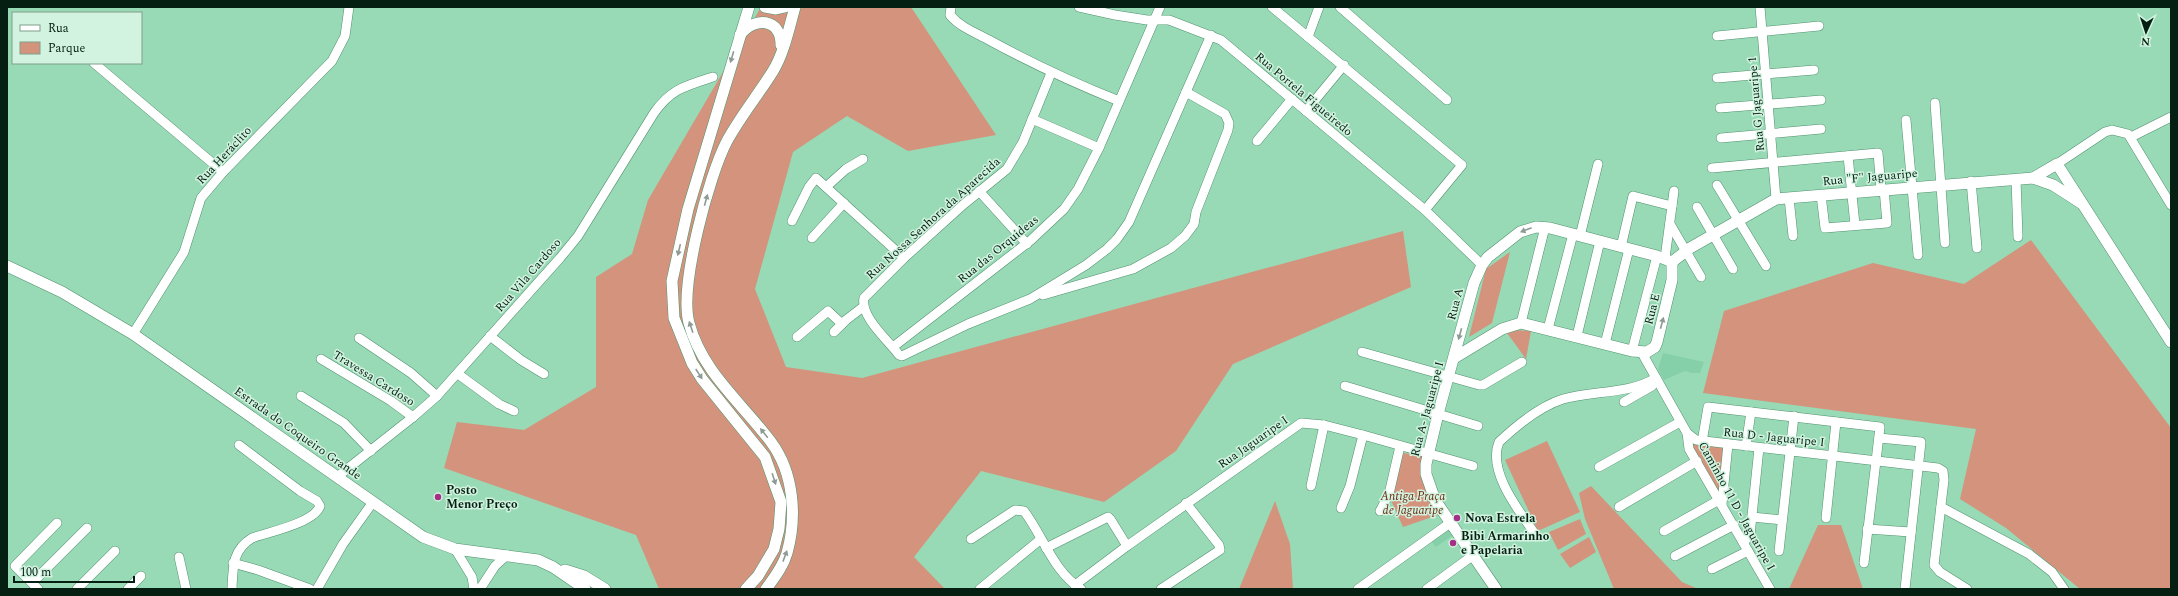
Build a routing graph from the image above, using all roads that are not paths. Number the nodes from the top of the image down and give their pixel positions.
1 (350, 7) edge
2 (749, 7) edge
3 (765, 7) edge
4 (785, 7) edge
5 (795, 7) edge
6 (951, 7) edge
7 (1079, 7) edge
8 (1160, 7) edge
9 (1319, 7) edge
10 (1340, 7) edge
11 (1760, 7) edge
12 (1274, 8) edge
13 (1155, 20) junction
14 (1819, 26) dead end
15 (1762, 32) junction
16 (1211, 35) junction
17 (1717, 36) dead end
18 (1308, 37) junction
19 (737, 40) junction
20 (778, 60) junction
21 (95, 64) edge
22 (1344, 65) junction
23 (1814, 70) dead end
24 (1051, 73) junction
25 (1766, 74) junction
26 (713, 77) dead end
27 (1717, 78) dead end
28 (1186, 92) junction
29 (1292, 99) junction
30 (1447, 100) dead end
31 (1821, 100) dead end
32 (1119, 101) junction
33 (1935, 103) dead end
34 (1768, 104) junction
35 (1720, 108) dead end
36 (1306, 111) junction
37 (2171, 117) edge
38 (1032, 119) junction
39 (1906, 120) dead end
40 (1821, 128) dead end
41 (1771, 133) junction
42 (2131, 137) junction
43 (1721, 138) dead end
44 (1257, 141) dead end
45 (1099, 148) junction
46 (1848, 156) junction
47 (863, 159) dead end
48 (1773, 162) junction
49 (1598, 164) dead end
50 (2057, 164) junction
51 (1712, 168) dead end
52 (223, 172) junction
53 (2033, 178) junction
54 (2067, 178) junction
55 (2016, 179) junction
56 (1970, 181) junction
57 (1940, 184) junction
58 (1717, 185) dead end
59 (826, 187) junction
60 (1912, 187) junction
61 (2057, 187) junction
62 (1883, 189) junction
63 (979, 191) junction
64 (1674, 192) dead end
65 (1851, 192) junction
66 (1821, 195) junction
67 (1789, 198) junction
68 (1776, 199) junction
69 (844, 203) junction
70 (2081, 203) junction
71 (2171, 205) edge
72 (1672, 206) junction
73 (1697, 207) dead end
74 (1425, 210) junction
75 (1738, 220) junction
76 (792, 221) dead end
77 (1670, 224) junction
78 (1855, 226) junction
79 (1545, 227) junction
80 (1577, 235) junction
81 (1712, 235) junction
82 (1793, 236) dead end
83 (2018, 237) dead end
84 (812, 238) dead end
85 (1600, 242) junction
86 (1944, 243) dead end
87 (1027, 244) junction
88 (1624, 248) junction
89 (1977, 248) dead end
90 (1686, 251) junction
91 (1918, 254) dead end
92 (904, 258) junction
93 (1664, 259) junction
94 (1482, 265) junction
95 (7, 266) edge
96 (1766, 266) dead end
97 (1733, 270) dead end
98 (1701, 277) dead end
99 (1030, 299) junction
100 (863, 307) junction
101 (1521, 323) junction
102 (842, 324) junction
103 (1548, 329) junction
104 (834, 332) dead end
105 (133, 334) junction
106 (490, 336) junction
107 (1577, 336) junction
108 (797, 337) dead end
109 (360, 338) dead end
110 (2171, 342) edge
111 (1605, 344) junction
112 (893, 347) junction
113 (1362, 352) dead end
114 (1637, 352) junction
115 (1454, 358) junction
116 (321, 359) dead end
117 (1522, 362) dead end
118 (458, 374) junction
119 (544, 374) dead end
120 (1449, 376) junction
121 (1657, 380) junction
122 (1345, 386) dead end
123 (301, 396) dead end
124 (437, 396) junction
125 (1624, 402) dead end
126 (514, 411) dead end
127 (1751, 412) junction
128 (1438, 414) junction
129 (1794, 416) junction
130 (413, 417) junction
131 (1680, 422) junction
132 (1836, 422) junction
133 (1324, 425) junction
134 (1478, 426) dead end
135 (1687, 433) junction
136 (1363, 435) junction
137 (1879, 438) junction
138 (1702, 442) junction
139 (1728, 444) junction
140 (239, 445) dead end
141 (1400, 446) junction
142 (1746, 446) junction
143 (1759, 448) junction
144 (371, 451) junction
145 (1789, 451) junction
146 (1428, 453) junction
147 (1832, 456) junction
148 (1697, 461) junction
149 (1875, 461) junction
150 (1473, 466) dead end
151 (1919, 466) junction
152 (1599, 467) dead end
153 (337, 477) junction
154 (1311, 486) dead end
155 (373, 502) junction
156 (1720, 502) junction
157 (1186, 504) junction
158 (1619, 507) dead end
159 (1941, 507) junction
160 (1341, 508) dead end
161 (1380, 511) dead end
162 (1752, 517) junction
163 (1826, 518) dead end
164 (1782, 520) junction
165 (58, 523) dead end
166 (1450, 523) junction
167 (1734, 525) junction
168 (87, 528) dead end
169 (1868, 529) junction
170 (1664, 531) dead end
171 (1911, 532) junction
172 (1535, 534) dead end
173 (971, 539) dead end
174 (1041, 539) junction
175 (1744, 542) junction
176 (1127, 546) junction
177 (1046, 548) junction
178 (456, 549) junction
179 (115, 551) dead end
180 (1748, 551) junction
181 (1779, 551) dead end
182 (507, 555) junction
183 (1472, 556) junction
184 (1675, 556) dead end
185 (179, 557) dead end
186 (233, 563) junction
187 (1864, 563) dead end
188 (553, 567) junction
189 (1712, 569) dead end
190 (141, 576) dead end
191 (472, 576) junction
192 (487, 577) junction
193 (35, 586) edge
194 (1078, 587) edge
195 (76, 589) edge
196 (128, 589) edge
197 (186, 589) edge
198 (232, 589) edge
199 (310, 589) edge
200 (317, 589) edge
201 (474, 589) edge
202 (480, 589) edge
203 (585, 589) edge
204 (605, 589) edge
205 (746, 589) edge
206 (766, 589) edge
207 (980, 589) edge
208 (1161, 589) edge
209 (1358, 589) edge
210 (1427, 589) edge
211 (1496, 589) edge
212 (1770, 589) edge
213 (1905, 589) edge
214 (1968, 589) edge
215 (2064, 589) edge

1 - 52 street, Rua Heráclito
2 - 19 main road
3 - 4 main road
5 - 20 main road
6 - 24 street
7 - 13 street, Rua Portela Figueiredo
8 - 13 street, Rua das Orquideas
9 - 18 street
10 - 30 street
11 - 15 street, Rua G Jaguaripe 1
12 - 18 street
13 - 16 street, Rua Portela Figueiredo
13 - 32 street, Rua das Orquideas
14 - 15 street
15 - 17 street
15 - 25 street, Rua G Jaguaripe 1
16 - 28 street
16 - 29 street, Rua Portela Figueiredo
18 - 22 street
19 - 20 main road
19 -> 205 main road
206 -> 20 main road
21 - 52 street
22 - 36 street
22 - 74 street
23 - 25 street
24 - 32 street
24 - 38 street, Rua Nossa Senhora da Aparecida
25 - 27 street
25 - 34 street, Rua G Jaguaripe 1
26 - 106 street, Rua Vila Cardoso
28 - 99 street
28 - 99 street
29 - 36 street, Rua Portela Figueiredo
29 - 44 street
31 - 34 street
32 - 45 street, Rua das Orquideas
33 - 57 street
34 - 35 street
34 - 41 street, Rua G Jaguaripe 1
36 - 74 street, Rua Portela Figueiredo
37 - 42 street
38 - 45 street
38 - 63 street, Rua Nossa Senhora da Aparecida
39 - 60 street
40 - 41 street
41 - 43 street
41 - 48 street, Rua G Jaguaripe 1
42 - 50 street
42 - 71 street
45 - 87 street, Rua das Orquideas
46 - 48 street
46 - 62 street
46 - 65 street
47 - 59 street
48 - 51 street
48 - 68 street, Rua G Jaguaripe 1
49 - 80 street
50 - 53 main road
50 - 54 main road
52 - 105 street, Rua Heráclito
53 - 55 main road, Rua "F" Jaguaripe
53 - 61 main road, Rua "F" Jaguaripe
54 - 61 street
54 - 70 main road
55 - 56 main road, Rua "F" Jaguaripe
55 - 83 street
56 - 57 main road, Rua "F" Jaguaripe
56 - 89 street
57 - 60 main road, Rua "F" Jaguaripe
57 - 86 street
58 - 75 street
59 - 69 street
59 - 76 street
60 - 62 main road, Rua "F" Jaguaripe
60 - 91 street
61 - 70 main road, Rua "F" Jaguaripe
62 - 65 main road, Rua "F" Jaguaripe
62 - 78 street
63 - 87 street
63 - 92 street, Rua Nossa Senhora da Aparecida
64 - 72 street
65 - 66 main road, Rua "F" Jaguaripe
65 - 78 street
66 - 67 main road, Rua "F" Jaguaripe
66 - 78 street
67 - 68 main road, Rua "F" Jaguaripe
67 - 82 street
68 - 75 main road, Rua "F" Jaguaripe
69 - 84 street
69 - 92 street
70 - 110 main road
72 - 77 street
72 - 88 street
73 - 81 street
74 - 94 street, Rua Portela Figueiredo
75 - 81 main road, Rua "F" Jaguaripe
75 - 96 street
77 - 90 street
77 - 93 street
79 - 80 main road, Rua A
79 -> 94 main road, Rua A
79 - 101 street
80 - 85 main road, Rua A
80 - 103 street
81 - 90 main road, Rua "F" Jaguaripe
81 - 97 street
85 - 88 main road, Rua A
85 - 107 street
87 - 112 street, Rua das Orquideas
88 - 93 main road, Rua A
88 - 111 street
90 - 93 main road, Rua "F" Jaguaripe
90 - 98 street
92 - 100 street, Rua Nossa Senhora da Aparecida
93 - 114 street
114 -> 93 main road, Rua E
94 -> 115 main road, Rua A
95 - 105 main road, Estrada do Coqueiro Grande
99 - 112 street
100 - 102 street
100 - 112 street
101 - 103 main road
101 - 115 main road
102 - 104 street
102 - 108 street
103 - 107 main road
105 - 153 main road, Estrada do Coqueiro Grande
106 - 118 street, Rua Vila Cardoso
106 - 119 street
107 - 111 main road
109 - 124 street, Travessa Cardoso
111 - 114 main road
113 - 120 street
114 - 121 street, Rua D - Jaguaripe I
115 - 120 main road, Rua A- Jaguaripe I
116 - 130 street, Travessa Cardoso
117 - 120 street
118 - 124 street, Rua Vila Cardoso
118 - 126 street
120 - 128 main road, Rua A- Jaguaripe I
121 - 125 street
121 - 131 street, Rua D - Jaguaripe I
121 - 172 street
122 - 128 street
123 - 144 street
124 - 130 street, Rua Vila Cardoso
127 - 129 street
127 - 138 street
127 - 142 street
128 - 134 street
128 - 146 main road, Rua A- Jaguaripe I
129 - 132 street
129 - 145 street
130 - 144 street, Rua Vila Cardoso
131 - 135 street, Rua D - Jaguaripe I
131 - 152 street
132 - 137 street
132 - 147 street
133 - 136 street, Rua Jaguaripe I
133 - 154 street
133 - 157 street, Rua Jaguaripe I
135 - 138 street, Rua D - Jaguaripe I
135 - 148 street, Caminho 11 D - Jaguaripe I
136 - 141 street, Rua Jaguaripe I
136 - 160 street
137 - 149 street
137 - 151 street
138 - 139 street, Rua D - Jaguaripe I
139 - 142 street, Rua D - Jaguaripe I
139 - 156 street
140 - 186 street
141 - 146 street, Rua Jaguaripe I
141 - 161 street
142 - 143 street, Rua D - Jaguaripe I
143 - 145 street, Rua D - Jaguaripe I
143 - 162 street
144 - 153 street, Rua Vila Cardoso
145 - 147 street, Rua D - Jaguaripe I
145 - 164 street
146 - 150 street, Rua Jaguaripe I
146 - 166 main road, Rua A- Jaguaripe I
147 - 149 street, Rua D - Jaguaripe I
147 - 163 street
148 - 156 street, Caminho 11 D - Jaguaripe I
148 - 158 street
149 - 151 street, Rua D - Jaguaripe I
149 - 169 street
151 - 159 street, Rua D - Jaguaripe I
151 - 171 street
153 - 155 main road, Estrada do Coqueiro Grande
155 - 178 main road, Estrada do Coqueiro Grande
155 - 200 street
156 - 167 street, Caminho 11 D - Jaguaripe I
156 - 170 street
157 - 176 street, Rua Jaguaripe I
157 - 208 street
159 - 214 street
159 - 215 street
162 - 164 street
162 - 175 street
164 - 181 street
165 - 193 street
166 - 183 main road, Rua A- Jaguaripe I
166 - 209 street
167 - 175 street, Caminho 11 D - Jaguaripe I
167 - 184 street
168 - 193 street
169 - 171 street
169 - 187 street
171 - 213 street
173 - 174 street
174 - 177 street
174 - 207 street
175 - 180 street, Caminho 11 D - Jaguaripe I
176 - 177 street
176 - 194 street, Rua Jaguaripe I
177 - 194 street
178 - 182 main road, Estrada do Coqueiro Grande
178 - 191 street
179 - 195 street
180 - 189 street
180 - 212 street, Caminho 11 D - Jaguaripe I
182 - 188 main road, Estrada do Coqueiro Grande
182 - 192 street
183 - 210 street
183 - 211 main road, Rua A- Jaguaripe I
185 - 197 street
186 - 198 street
186 - 199 street
188 - 203 main road, Estrada do Coqueiro Grande
188 - 204 main road
190 - 196 street
191 - 192 street
191 - 201 street
192 - 202 street

